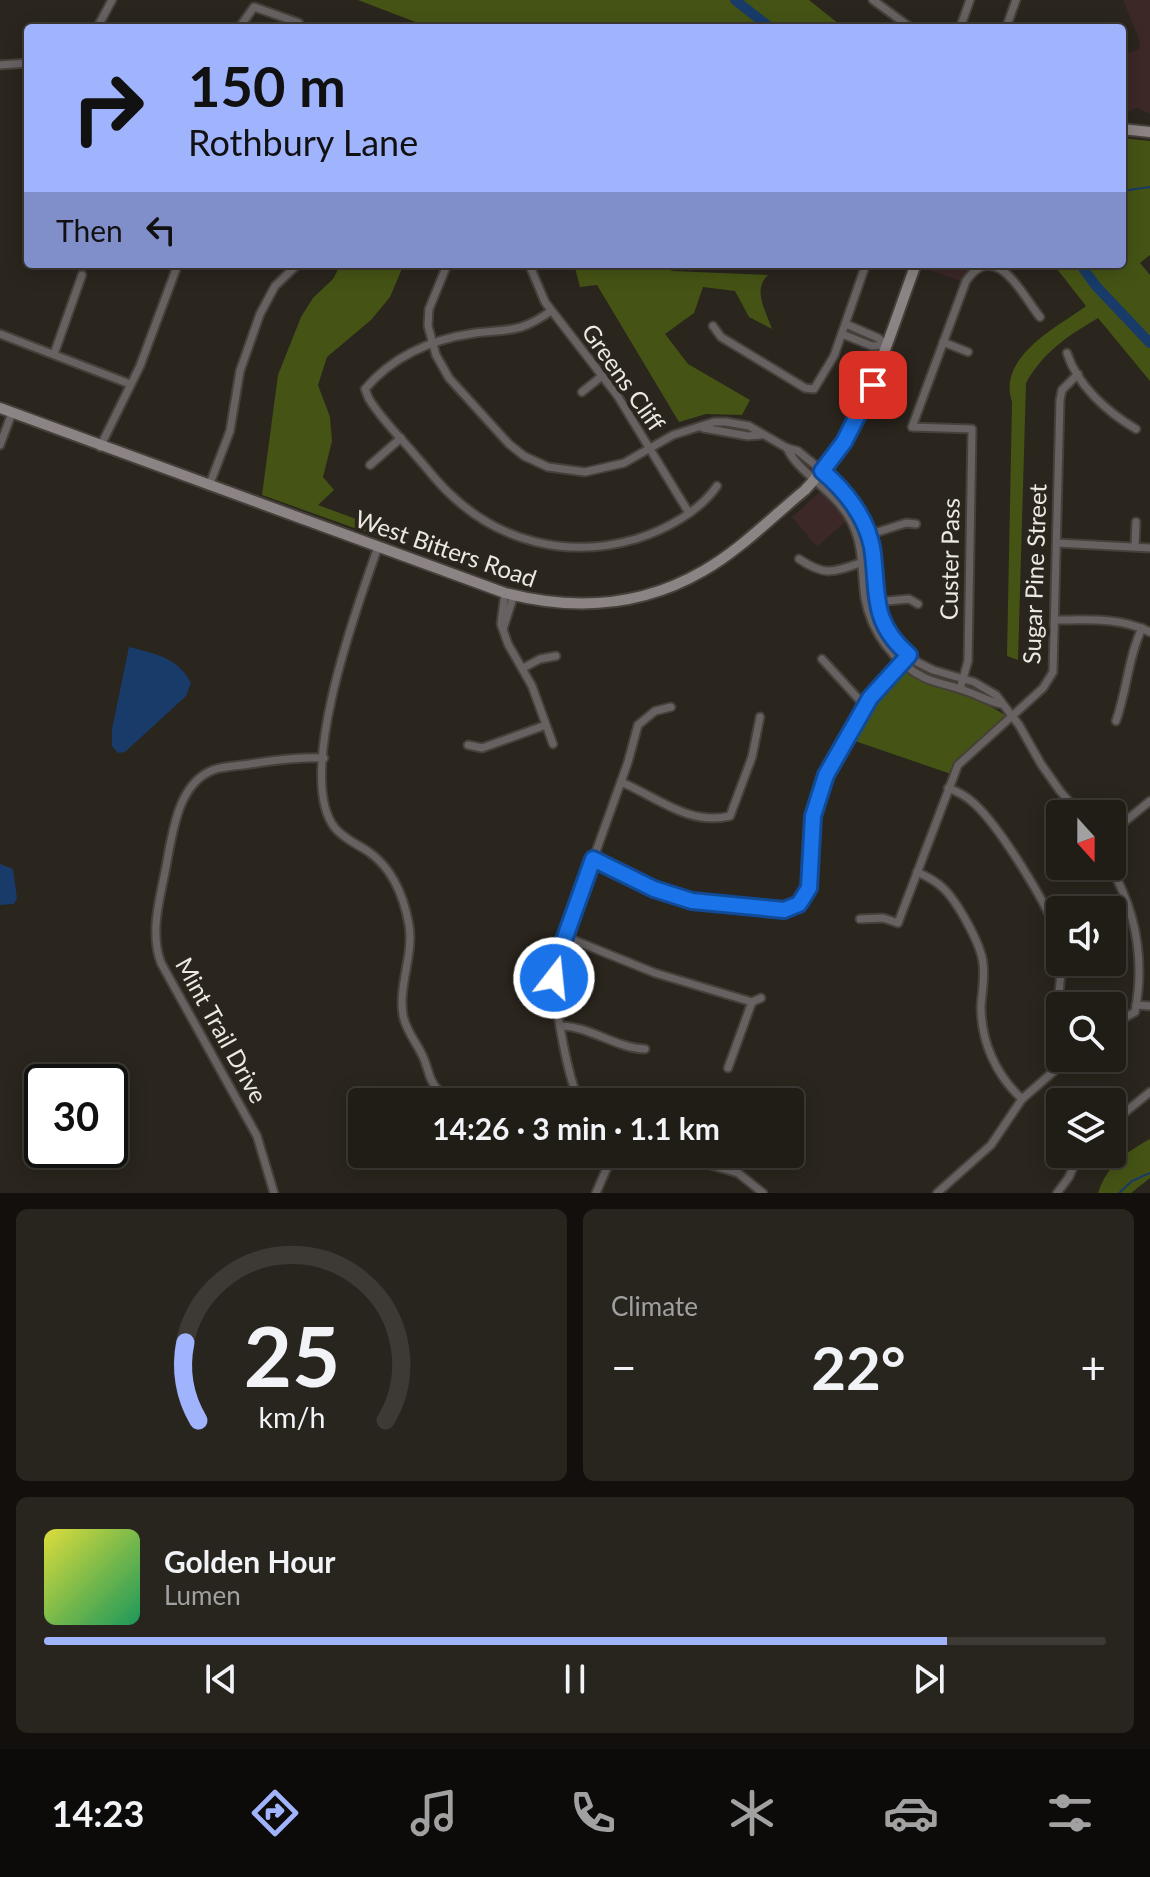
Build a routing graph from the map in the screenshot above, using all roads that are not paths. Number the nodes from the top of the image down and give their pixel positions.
1 (112, 0) edge
2 (873, 0) edge
3 (970, 0) edge
4 (1016, 0) edge
5 (886, 4) edge
6 (299, 23) dead end
7 (99, 24) edge
8 (242, 24) edge
9 (907, 24) edge
10 (961, 24) edge
11 (1007, 24) edge
12 (24, 63) edge
13 (0, 65) edge
14 (1126, 129) edge
15 (1150, 132) edge
16 (177, 268) edge
17 (294, 268) edge
18 (446, 268) edge
19 (531, 268) edge
20 (865, 268) edge
21 (915, 268) edge
22 (981, 268) edge
23 (1001, 268) edge
24 (82, 275) dead end
25 (551, 311) junction
26 (1040, 317) dead end
27 (846, 324) junction
28 (713, 326) dead end
29 (0, 334) edge
30 (842, 334) junction
31 (943, 342) junction
32 (432, 343) junction
33 (887, 345) junction
34 (968, 352) dead end
35 (1067, 353) dead end
36 (54, 354) junction
37 (1078, 374) junction
38 (602, 376) junction
39 (130, 384) junction
40 (582, 392) dead end
41 (0, 408) edge
42 (12, 413) junction
43 (731, 423) junction
44 (701, 427) junction
45 (1136, 429) dead end
46 (730, 433) junction
47 (761, 435) junction
48 (401, 438) junction
49 (0, 445) edge
50 (100, 447) junction
51 (649, 447) junction
52 (370, 465) dead end
53 (819, 475) junction
54 (209, 486) junction
55 (717, 486) dead end
56 (689, 513) junction
57 (1136, 522) dead end
58 (916, 524) dead end
59 (868, 535) junction
60 (1057, 543) junction
61 (1135, 545) junction
62 (378, 547) junction
63 (1150, 548) edge
64 (799, 559) dead end
65 (863, 562) junction
66 (874, 588) junction
67 (864, 589) junction
68 (510, 594) junction
69 (876, 602) junction
70 (918, 604) dead end
71 (1055, 620) junction
72 (1146, 630) edge
73 (909, 655) junction
74 (556, 656) dead end
75 (822, 659) dead end
76 (901, 663) junction
77 (523, 668) junction
78 (963, 679) junction
79 (960, 689) junction
80 (1001, 704) junction
81 (865, 706) junction
82 (671, 707) dead end
83 (1012, 715) junction
84 (760, 717) dead end
85 (1116, 721) dead end
86 (546, 725) junction
87 (553, 744) dead end
88 (468, 745) dead end
89 (324, 758) junction
90 (621, 782) junction
91 (948, 788) junction
92 (1069, 800) edge
93 (1150, 801) edge
94 (1126, 821) edge
95 (593, 859) junction
96 (917, 872) junction
97 (1117, 880) edge
98 (1046, 909) edge
99 (860, 919) dead end
100 (566, 937) junction
101 (761, 998) dead end
102 (752, 1002) junction
103 (1136, 1005) junction
104 (1150, 1006) edge
105 (1126, 1018) edge
106 (562, 1026) junction
107 (645, 1049) dead end
108 (728, 1068) dead end
109 (1053, 1072) edge
110 (436, 1088) edge
111 (574, 1088) edge
112 (1150, 1092) edge
113 (1022, 1099) junction
114 (1126, 1112) edge
115 (607, 1168) edge
116 (721, 1168) edge
117 (1072, 1168) edge
118 (274, 1193) edge
119 (596, 1193) edge
120 (763, 1193) edge
121 (937, 1193) edge
122 (1057, 1193) edge

1 - 7 street
2 - 5 street
3 - 10 street
4 - 11 street
5 - 9 street
6 - 8 street
12 - 13 street
14 - 15 main road
16 - 39 street
17 - 54 street
18 - 32 street
19 - 25 street, Greens Cliff
20 - 27 street
21 - 33 main road, West Bitters Road
22 - 31 street
23 - 26 street
24 - 36 street
25 - 32 street
25 - 38 street, Greens Cliff
27 - 30 street
27 - 33 street
28 - 30 street
29 - 36 street
30 - 33 street
31 - 34 street
31 - 78 street, Custer Pass
32 - 48 street
32 - 51 street
33 - 53 main road, West Bitters Road
35 - 37 street
36 - 39 street
37 - 45 street
37 - 60 street, Sugar Pine Street
38 - 40 street
38 - 51 street, Greens Cliff
39 - 50 street
41 - 42 main road, West Bitters Road
42 - 49 street
42 - 50 main road, West Bitters Road
43 - 44 street
43 - 46 street
43 - 47 street
44 - 46 street
44 - 51 street
46 - 47 street
47 - 53 street
48 - 52 street
48 - 56 street
50 - 54 main road, West Bitters Road
51 - 56 street, Greens Cliff
53 - 59 street
53 - 65 street
53 - 68 main road, West Bitters Road
54 - 62 main road, West Bitters Road
55 - 56 street
57 - 61 street
58 - 59 street
59 - 66 street
60 - 61 street
60 - 71 street, Sugar Pine Street
61 - 63 street
62 - 68 main road, West Bitters Road
62 - 89 street
64 - 65 street
65 - 67 street
66 - 67 street
66 - 69 street
67 - 76 street
68 - 77 street
69 - 70 street
69 - 73 street
71 - 72 street
71 - 83 street, Sugar Pine Street
72 - 85 street
73 - 76 street
73 - 78 street
74 - 77 street
75 - 81 street
76 - 79 street
76 - 81 street
77 - 86 street
78 - 79 street, Custer Pass
78 - 80 street
79 - 80 street
80 - 83 street
81 - 95 street
82 - 90 street
83 - 91 street, Sugar Pine Street
83 - 92 street
84 - 90 street
86 - 87 street
86 - 88 street
89 - 110 street
89 - 118 street, Mint Trail Drive
90 - 95 street
91 - 96 street, Sugar Pine Street
91 - 98 street
93 - 94 street
95 - 100 street
96 - 99 street, Sugar Pine Street
96 - 113 street
97 - 103 street
100 - 102 street
100 - 106 street
101 - 102 street
102 - 108 street
103 - 104 street
103 - 105 street
106 - 107 street
106 - 111 street
109 - 113 street
112 - 114 street
113 - 121 street
115 - 119 street
116 - 120 street
117 - 122 street

